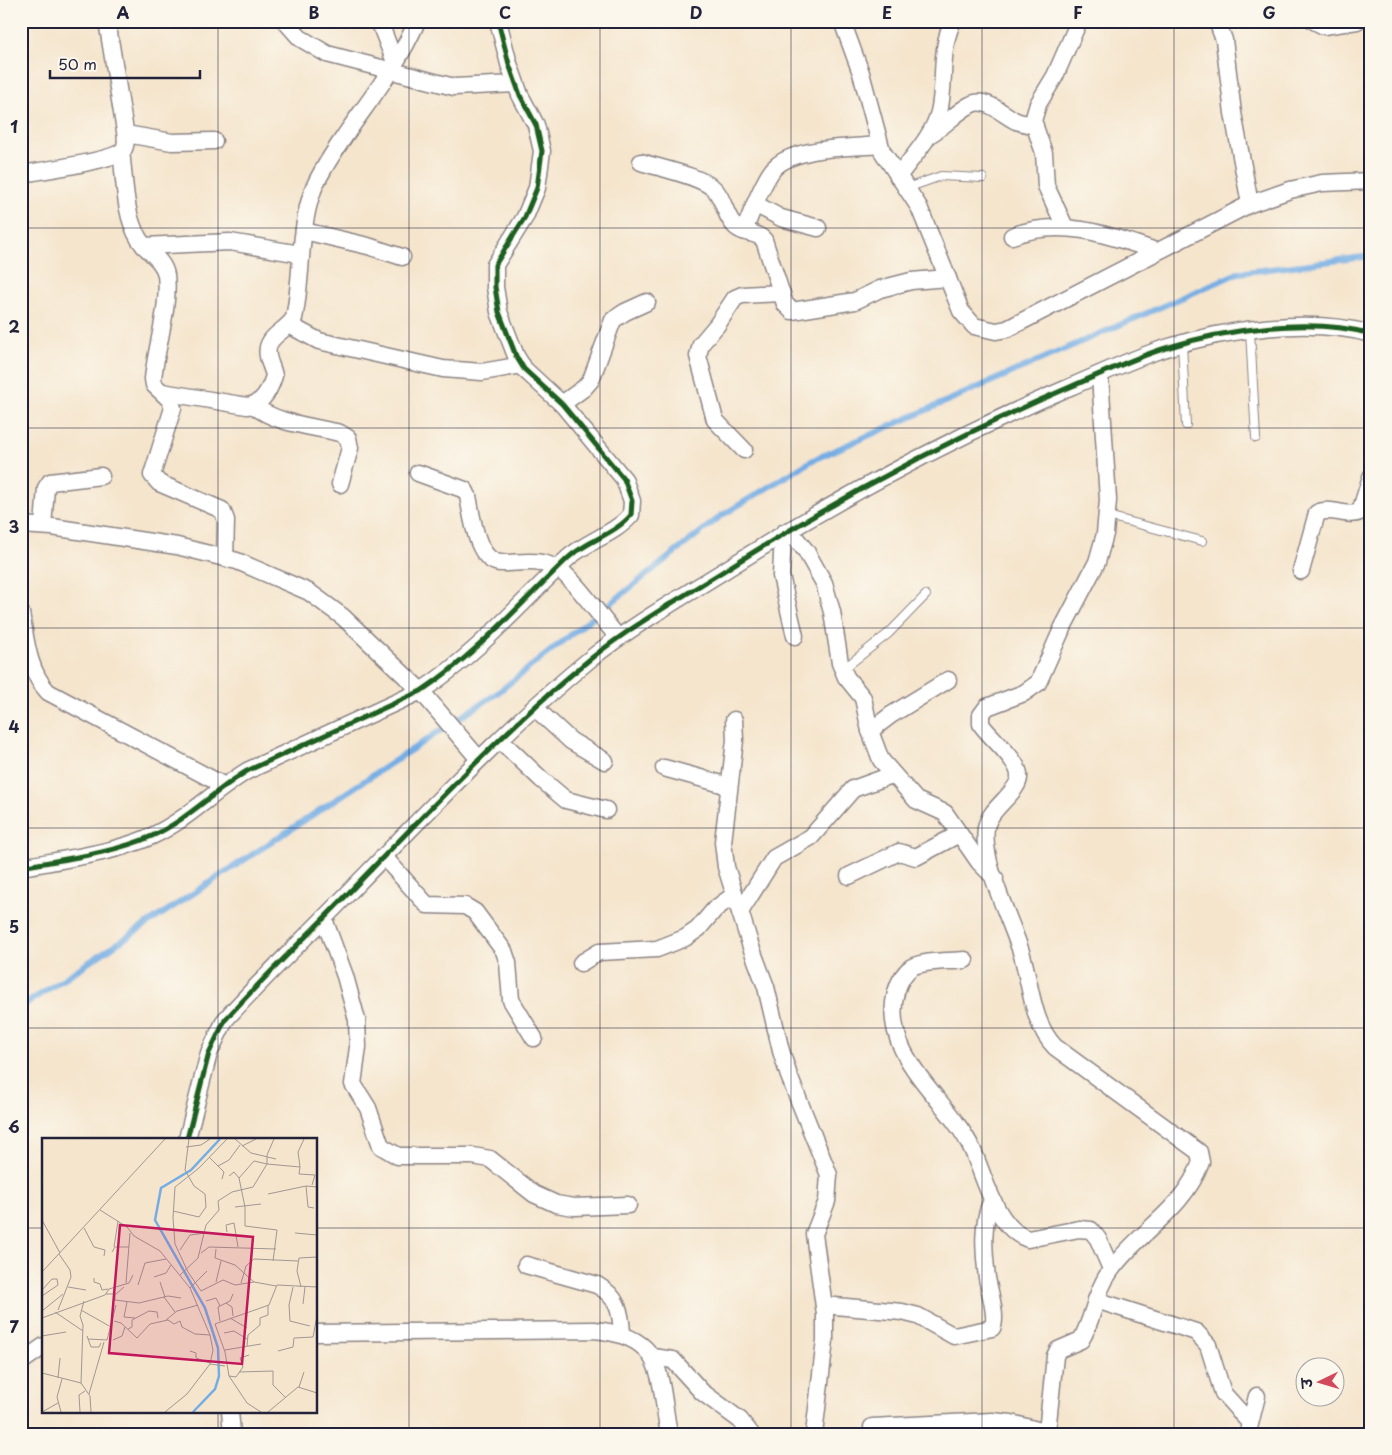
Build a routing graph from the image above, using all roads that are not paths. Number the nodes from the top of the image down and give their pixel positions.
1 (107, 21) edge
2 (286, 21) edge
3 (379, 21) edge
4 (417, 21) edge
5 (498, 21) edge
6 (842, 21) edge
7 (953, 21) edge
8 (1080, 21) edge
9 (1217, 21) edge
10 (1314, 21) edge
11 (1357, 21) edge
12 (392, 66) junction
13 (516, 84) junction
14 (1035, 126) junction
15 (126, 134) junction
16 (928, 135) junction
17 (214, 141) dead end
18 (880, 145) junction
19 (121, 152) junction
20 (641, 162) dead end
21 (21, 174) edge
22 (983, 178) dead end
23 (1371, 181) edge
24 (902, 182) junction
25 (755, 204) junction
26 (1250, 204) junction
27 (1065, 227) junction
28 (818, 228) dead end
29 (304, 231) junction
30 (744, 232) junction
31 (1012, 236) dead end
32 (144, 246) junction
33 (1156, 251) junction
34 (300, 254) junction
35 (402, 257) dead end
36 (948, 278) junction
37 (782, 293) junction
38 (647, 302) dead end
39 (289, 325) junction
40 (1250, 330) junction
41 (1371, 334) edge
42 (1182, 344) junction
43 (522, 365) junction
44 (1100, 375) junction
45 (162, 392) junction
46 (562, 404) junction
47 (253, 405) junction
48 (1186, 425) dead end
49 (1256, 438) dead end
50 (744, 450) dead end
51 (418, 473) dead end
52 (101, 476) dead end
53 (1371, 477) edge
54 (340, 484) dead end
55 (1108, 516) junction
56 (21, 525) edge
57 (43, 526) junction
58 (786, 531) junction
59 (1202, 541) dead end
60 (225, 558) junction
61 (559, 569) junction
62 (1301, 571) dead end
63 (926, 595) dead end
64 (21, 612) edge
65 (795, 636) dead end
66 (618, 638) junction
67 (842, 670) junction
68 (948, 680) dead end
69 (426, 697) junction
70 (535, 708) junction
71 (734, 720) dead end
72 (870, 731) junction
73 (500, 740) junction
74 (475, 754) junction
75 (605, 761) dead end
76 (664, 768) dead end
77 (892, 775) junction
78 (223, 785) junction
79 (729, 786) junction
80 (606, 810) dead end
81 (959, 834) junction
82 (384, 857) junction
83 (21, 867) edge
84 (849, 876) dead end
85 (994, 878) junction
86 (734, 895) junction
87 (740, 912) junction
88 (324, 919) junction
89 (965, 960) dead end
90 (581, 963) dead end
91 (534, 1038) dead end
92 (187, 1138) edge
93 (992, 1200) junction
94 (628, 1204) dead end
95 (526, 1265) dead end
96 (1111, 1269) junction
97 (1096, 1300) junction
98 (824, 1305) junction
99 (318, 1333) edge
100 (622, 1334) junction
101 (42, 1347) edge
102 (653, 1357) junction
103 (21, 1362) edge
104 (1256, 1396) dead end
105 (230, 1412) edge
106 (872, 1427) dead end
107 (1249, 1428) edge
108 (1049, 1433) edge
109 (232, 1434) edge
110 (669, 1434) edge
111 (751, 1434) edge
112 (814, 1434) edge

1 - 15 street
2 - 12 street
3 - 12 street
4 - 12 street
5 - 13 street
6 - 18 street
7 - 16 street
8 - 14 street
9 - 26 street
10 - 11 street
12 - 13 street
12 - 29 street
13 - 43 street
14 - 16 street
14 - 27 street
15 - 17 street
15 - 19 street
16 - 24 street
18 - 24 street
18 - 25 street
19 - 21 street
19 - 32 street
20 - 30 street
22 - 24 lane
23 - 26 street
24 - 36 street
25 - 28 street
25 - 30 street
26 - 33 street
27 - 31 street
27 - 33 street
29 - 34 street
29 - 35 street
30 - 37 street
32 - 34 street
32 - 45 street
33 - 36 street
34 - 39 street
36 - 37 street
37 - 50 street
38 - 46 street
39 - 43 street
39 - 47 street
40 - 41 street
40 - 42 street
40 - 49 lane
42 - 44 street
42 - 48 lane
43 - 46 street
44 - 55 street
44 - 58 street
45 - 47 street
45 - 60 street
46 - 61 street
47 - 54 street
51 - 61 street
52 - 57 street
53 - 62 street
55 - 59 lane
55 - 85 street
56 - 57 street
57 - 60 street
58 - 65 street
58 - 66 street
58 - 67 street
60 - 69 street
61 - 66 street
61 - 69 street
63 - 67 lane
64 - 78 street
66 - 70 street
67 - 72 street
68 - 72 street
69 - 74 street
69 - 78 street
70 - 73 street
70 - 75 street
71 - 79 street
72 - 77 street
73 - 74 street
73 - 80 street
74 - 82 street
76 - 79 street
77 - 81 street
77 - 87 street
78 - 83 street
79 - 86 street
81 - 84 street
81 - 85 street
82 - 88 street
82 - 91 street
85 - 96 street
86 - 87 street
86 - 90 street
87 - 98 street
88 - 92 street
88 - 94 street
89 - 93 street
93 - 96 street
93 - 98 street
95 - 100 street
96 - 97 street
97 - 107 street
97 - 108 street
98 - 112 street
99 - 100 street
100 - 102 street
101 - 103 street
102 - 110 street
102 - 111 street
104 - 107 street
105 - 109 street
106 - 108 street

